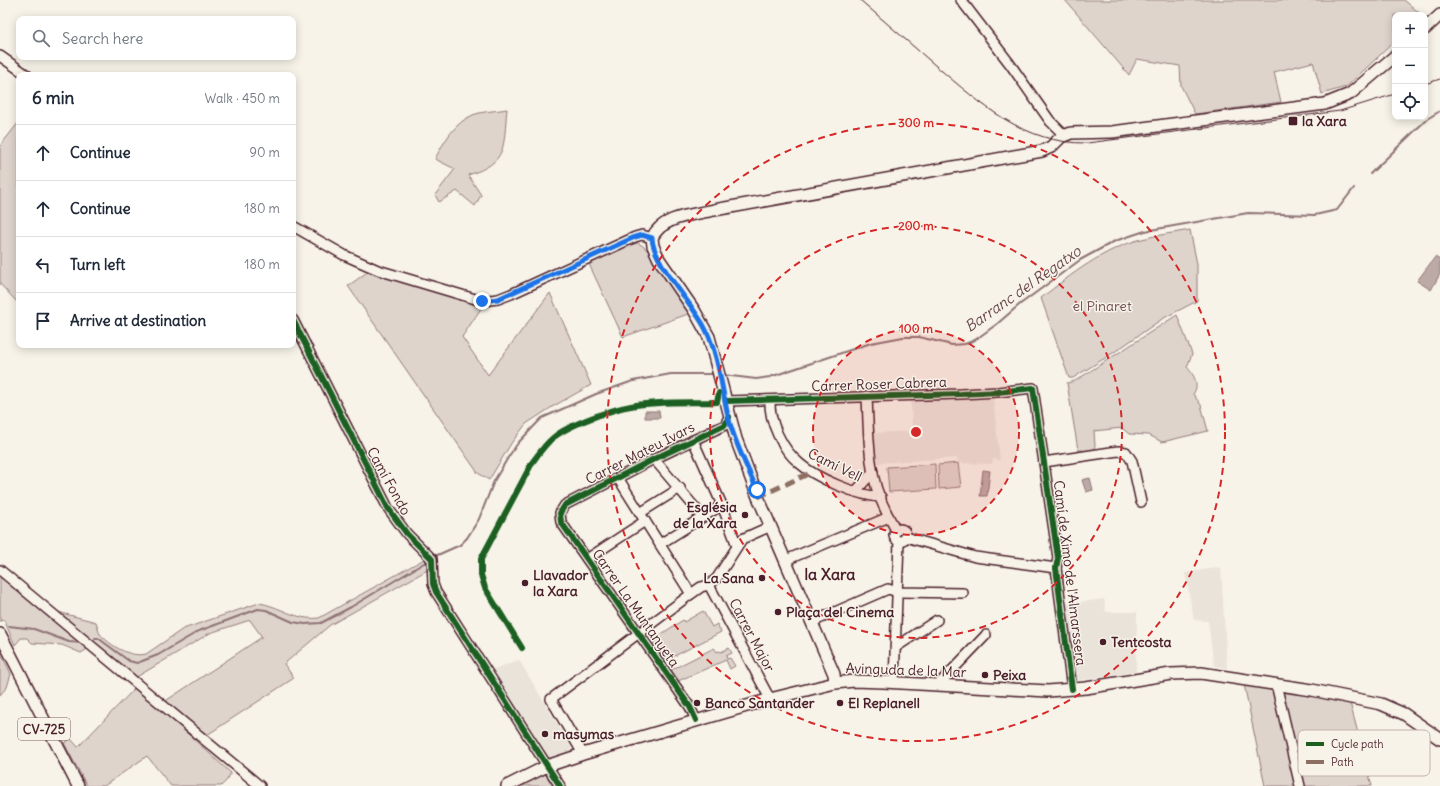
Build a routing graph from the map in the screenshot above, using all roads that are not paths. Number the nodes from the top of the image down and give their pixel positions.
1 (961, 0) edge
2 (1440, 15) edge
3 (1428, 26) edge
4 (0, 56) edge
5 (1392, 59) edge
6 (23, 72) edge
7 (1064, 135) junction
8 (296, 228) edge
9 (652, 238) junction
10 (296, 326) edge
11 (1033, 388) joint
12 (867, 396) junction
13 (770, 400) junction
14 (726, 401) junction
15 (726, 422) junction
16 (693, 440) junction
17 (654, 458) junction
18 (1044, 462) junction
19 (873, 472) junction
20 (618, 478) junction
21 (680, 488) junction
22 (855, 492) junction
23 (881, 497) junction
24 (1141, 502) dead end
25 (722, 505) junction
26 (560, 510) joint
27 (640, 513) junction
28 (702, 516) junction
29 (889, 517) junction
30 (645, 522) junction
31 (772, 526) junction
32 (903, 539) junction
33 (660, 544) junction
34 (738, 546) junction
35 (587, 559) junction
36 (786, 560) junction
37 (1056, 568) junction
38 (0, 570) edge
39 (709, 585) junction
40 (898, 592) junction
41 (963, 593) dead end
42 (691, 594) junction
43 (937, 620) dead end
44 (812, 622) junction
45 (639, 632) junction
46 (0, 634) edge
47 (986, 634) dead end
48 (896, 647) junction
49 (20, 671) junction
50 (894, 682) junction
51 (835, 683) junction
52 (1276, 684) junction
53 (938, 685) junction
54 (1072, 689) junction
55 (770, 699) junction
56 (696, 720) junction
57 (1427, 730) edge
58 (1430, 732) edge
59 (1440, 739) edge
60 (583, 754) junction
61 (547, 766) junction
62 (70, 786) edge
63 (78, 786) edge
64 (260, 786) edge
65 (507, 786) edge
66 (560, 786) edge
67 (1300, 786) edge

1 - 7 street
2 - 3 main road
4 - 6 street
5 - 7 main road
7 - 9 main road
8 - 9 street
9 - 14 main road
10 - 61 street, Camí Fondo
11 - 12 street, Carrer Roser Cabrera
11 - 18 street, Camí de Ximo de l'Almarssera
12 - 13 street, Carrer Roser Cabrera
12 - 19 street
13 - 14 street, Carrer Roser Cabrera
13 - 22 street, Camí Vell
14 - 15 main road
15 - 16 street, Carrer Mateu Ivars
15 - 31 main road
16 - 17 street, Carrer Mateu Ivars
16 - 25 street
17 - 20 street, Carrer Mateu Ivars
17 - 21 street
18 - 24 street
18 - 37 street, Camí de Ximo de l'Almarssera
19 - 22 street
19 - 23 street
20 - 26 street, Carrer Mateu Ivars
20 - 27 street
21 - 27 street
21 - 28 street
22 - 23 street, Camí Vell
23 - 29 street
25 - 28 street
25 - 34 street
26 - 35 street, Carrer La Muntanyeta
27 - 30 street
28 - 33 street
29 - 32 street
29 - 36 street
30 - 33 street
30 - 35 street
31 - 34 street
31 - 36 main road
32 - 37 street
32 - 40 street
33 - 42 street
34 - 39 street
35 - 45 street, Carrer La Muntanyeta
36 - 44 main road
37 - 54 street, Camí de Ximo de l'Almarssera
38 - 64 street
39 - 42 street
39 - 55 street, Carrer Major
40 - 41 street
40 - 44 street
40 - 48 street
42 - 45 street
43 - 48 street
44 - 51 main road
45 - 56 street, Carrer La Muntanyeta
45 - 60 street
46 - 49 main road, CV-725
47 - 53 street
48 - 50 street
49 - 62 main road, CV-725
49 - 63 main road, CV-725
50 - 51 main road, Avinguda de la Mar
50 - 53 main road, Avinguda de la Mar
51 - 55 main road, Avinguda de la Mar
52 - 54 main road, Avinguda de la Mar
52 - 57 main road, Avinguda de la Mar
52 - 67 street
53 - 54 main road, Avinguda de la Mar
55 - 56 main road, Avinguda de la Mar
56 - 60 main road, Avinguda de la Mar
58 - 59 main road, Avinguda de la Mar
60 - 61 main road, Avinguda de la Mar
61 - 65 main road, Avinguda de la Mar
61 - 66 street, Camí Fondo

